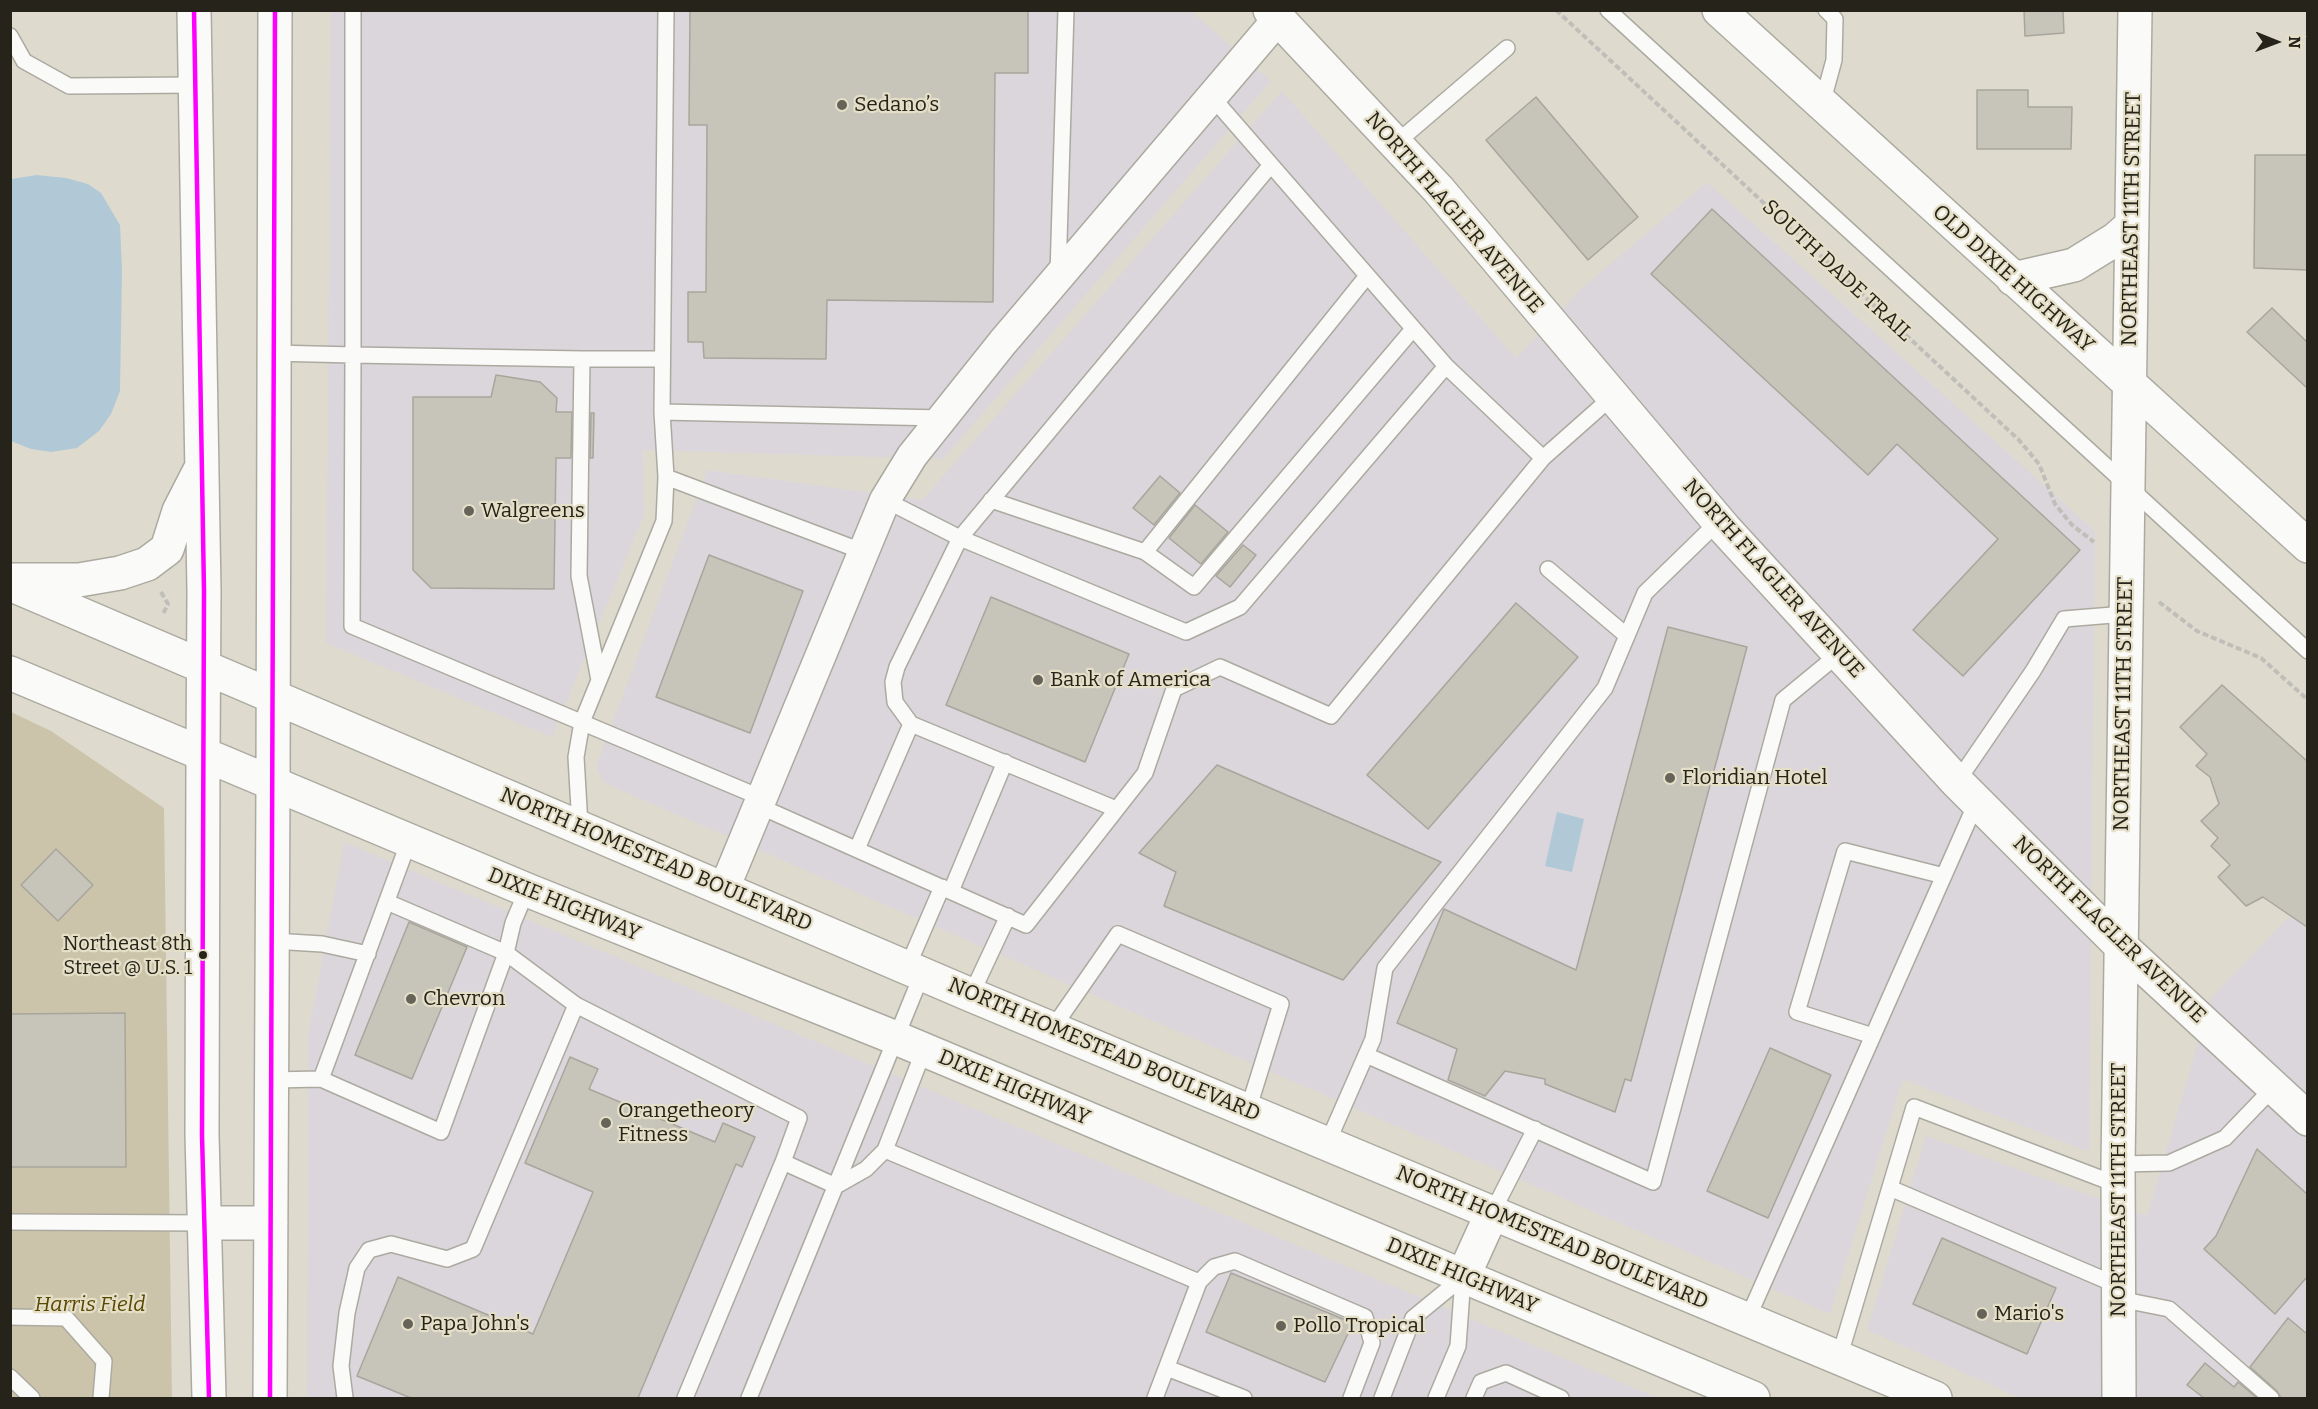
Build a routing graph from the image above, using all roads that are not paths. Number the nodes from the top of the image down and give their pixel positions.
1 (194, 10) edge
2 (275, 10) edge
3 (353, 10) edge
4 (666, 10) edge
5 (1066, 10) edge
6 (1608, 10) edge
7 (1719, 10) edge
8 (1826, 10) edge
9 (2135, 10) edge
10 (1274, 15) edge
11 (10, 36) edge
12 (1507, 48) dead end
13 (196, 85) junction
14 (1212, 97) junction
15 (1822, 104) junction
16 (1395, 144) junction
17 (1270, 166) junction
18 (2132, 225) junction
19 (1367, 276) junction
20 (1058, 277) junction
21 (2013, 279) junction
22 (1413, 329) junction
23 (274, 353) junction
24 (353, 355) junction
25 (582, 359) junction
26 (662, 359) junction
27 (1446, 366) junction
28 (2130, 384) junction
29 (1613, 396) junction
30 (662, 412) junction
31 (942, 418) junction
32 (1543, 458) junction
33 (201, 468) junction
34 (666, 477) junction
35 (2127, 486) junction
36 (885, 500) junction
37 (992, 500) junction
38 (1719, 521) junction
39 (960, 538) junction
40 (2307, 546) edge
41 (864, 552) junction
42 (1145, 552) junction
43 (1548, 569) dead end
44 (10, 582) edge
45 (2125, 614) junction
46 (1627, 636) junction
47 (2307, 651) edge
48 (1840, 653) junction
49 (203, 669) junction
50 (10, 673) edge
51 (599, 680) junction
52 (273, 698) junction
53 (582, 722) junction
54 (911, 724) junction
55 (203, 754) junction
56 (1005, 762) junction
57 (273, 784) junction
58 (1967, 792) junction
59 (760, 802) junction
60 (1116, 809) junction
61 (580, 826) junction
62 (410, 841) junction
63 (857, 849) junction
64 (1944, 876) junction
65 (724, 889) junction
66 (947, 889) junction
67 (527, 890) junction
68 (387, 902) junction
69 (1008, 916) junction
70 (273, 941) junction
71 (2122, 947) junction
72 (506, 953) junction
73 (368, 954) junction
74 (914, 971) junction
75 (970, 995) junction
76 (576, 1005) junction
77 (1052, 1029) junction
78 (1873, 1036) junction
79 (910, 1044) junction
80 (1366, 1055) junction
81 (321, 1079) junction
82 (272, 1080) junction
83 (2273, 1088) junction
84 (1248, 1110) junction
85 (2307, 1119) edge
86 (1534, 1129) junction
87 (1327, 1144) junction
88 (885, 1150) junction
89 (783, 1162) junction
90 (2118, 1174) junction
91 (836, 1186) junction
92 (1890, 1188) junction
93 (1492, 1213) junction
94 (10, 1222) edge
95 (205, 1223) junction
96 (271, 1223) junction
97 (1463, 1277) junction
98 (1199, 1282) junction
99 (2119, 1292) junction
100 (10, 1317) edge
101 (1747, 1320) junction
102 (1839, 1358) junction
103 (1167, 1368) junction
104 (10, 1377) edge
105 (32, 1398) edge
106 (101, 1398) edge
107 (209, 1398) edge
108 (270, 1398) edge
109 (345, 1398) edge
110 (685, 1398) edge
111 (749, 1398) edge
112 (1155, 1398) edge
113 (1244, 1398) edge
114 (1351, 1398) edge
115 (1382, 1398) edge
116 (1436, 1398) edge
117 (1474, 1398) edge
118 (1560, 1398) edge
119 (1753, 1398) edge
120 (1935, 1398) edge
121 (2119, 1398) edge
122 (2271, 1398) edge

1 - 13 main road
2 - 23 main road
3 - 24 lane
4 - 26 lane
5 - 20 lane
6 - 35 lane
7 - 15 main road, OLD DIXIE HIGHWAY
8 - 15 lane
9 - 18 main road, NORTHEAST 11TH STREET
10 - 14 street
10 - 16 main road, NORTH FLAGLER AVENUE
11 - 13 lane
12 - 16 lane
13 - 33 main road
14 - 17 lane
14 - 20 street
15 - 21 main road, OLD DIXIE HIGHWAY
16 - 29 main road, NORTH FLAGLER AVENUE
17 - 19 lane
17 - 37 lane
18 - 21 main road
18 - 28 main road, NORTHEAST 11TH STREET
19 - 22 lane
19 - 42 lane
20 - 31 street
21 - 28 main road, OLD DIXIE HIGHWAY
22 - 27 lane
22 - 42 lane
23 - 24 lane
23 - 52 main road
24 - 25 lane
24 - 53 lane
25 - 26 lane
25 - 51 lane
26 - 30 lane
27 - 32 lane
27 - 39 lane
28 - 35 main road, NORTHEAST 11TH STREET
28 - 40 main road, OLD DIXIE HIGHWAY
29 - 32 lane
29 - 38 main road, NORTH FLAGLER AVENUE
30 - 31 lane
30 - 34 lane
31 - 36 street
32 - 60 lane
33 - 44 main road
33 - 49 main road
34 - 41 lane
34 - 51 lane
35 - 45 main road, NORTHEAST 11TH STREET
35 - 47 lane
36 - 39 lane
36 - 41 street
37 - 39 lane
37 - 42 lane
38 - 46 lane
38 - 48 main road, NORTH FLAGLER AVENUE
39 - 54 lane
41 - 59 street
43 - 46 lane
44 - 49 main road, NORTH HOMESTEAD BOULEVARD
45 - 58 lane
45 - 71 main road, NORTHEAST 11TH STREET
46 - 80 lane
48 - 58 main road, NORTH FLAGLER AVENUE
48 - 86 lane
49 - 52 main road, NORTH HOMESTEAD BOULEVARD
49 - 55 main road
50 - 55 main road, DIXIE HIGHWAY
51 - 53 lane
52 - 57 main road
52 - 61 main road, NORTH HOMESTEAD BOULEVARD
53 - 59 lane
53 - 61 lane
54 - 56 lane
54 - 63 lane
55 - 57 main road, DIXIE HIGHWAY
55 - 95 main road
56 - 60 lane
56 - 66 lane
57 - 62 main road, DIXIE HIGHWAY
57 - 70 main road
58 - 64 lane
58 - 71 main road, NORTH FLAGLER AVENUE
59 - 63 lane
59 - 65 street
60 - 69 lane
61 - 65 main road, NORTH HOMESTEAD BOULEVARD
62 - 67 main road, DIXIE HIGHWAY
62 - 68 lane
63 - 66 lane
64 - 78 lane
64 - 78 lane
65 - 74 main road, NORTH HOMESTEAD BOULEVARD
66 - 69 lane
66 - 74 lane
67 - 72 lane
67 - 79 main road, DIXIE HIGHWAY
68 - 72 lane
68 - 73 lane
69 - 75 lane
70 - 73 lane
70 - 82 main road
71 - 83 main road, NORTH FLAGLER AVENUE
71 - 90 main road, NORTHEAST 11TH STREET
72 - 76 lane
72 - 81 lane
73 - 81 lane
74 - 75 main road, NORTH HOMESTEAD BOULEVARD
74 - 79 lane
75 - 77 main road, NORTH HOMESTEAD BOULEVARD
76 - 89 lane
76 - 109 lane
77 - 84 main road, NORTH HOMESTEAD BOULEVARD
77 - 84 lane
78 - 101 lane
79 - 88 lane
79 - 91 lane
79 - 97 main road, DIXIE HIGHWAY
80 - 86 lane
80 - 87 lane
81 - 82 lane
82 - 96 main road
83 - 85 main road, NORTH FLAGLER AVENUE
83 - 90 lane
84 - 87 main road, NORTH HOMESTEAD BOULEVARD
86 - 93 lane
87 - 93 main road, NORTH HOMESTEAD BOULEVARD
88 - 91 lane
88 - 98 lane
89 - 91 lane
89 - 110 lane
90 - 92 lane
90 - 99 main road, NORTHEAST 11TH STREET
91 - 111 lane
92 - 99 lane
92 - 102 lane
93 - 97 main road
93 - 101 main road, NORTH HOMESTEAD BOULEVARD
94 - 95 lane
95 - 96 main road
95 - 107 main road
96 - 108 main road
97 - 115 lane
97 - 116 lane
97 - 119 main road, DIXIE HIGHWAY
98 - 103 lane
98 - 114 lane
99 - 121 main road, NORTHEAST 11TH STREET
99 - 122 lane
100 - 106 lane
101 - 102 main road, NORTH HOMESTEAD BOULEVARD
102 - 120 main road, NORTH HOMESTEAD BOULEVARD
103 - 112 lane
103 - 113 lane
104 - 105 lane
117 - 118 lane

